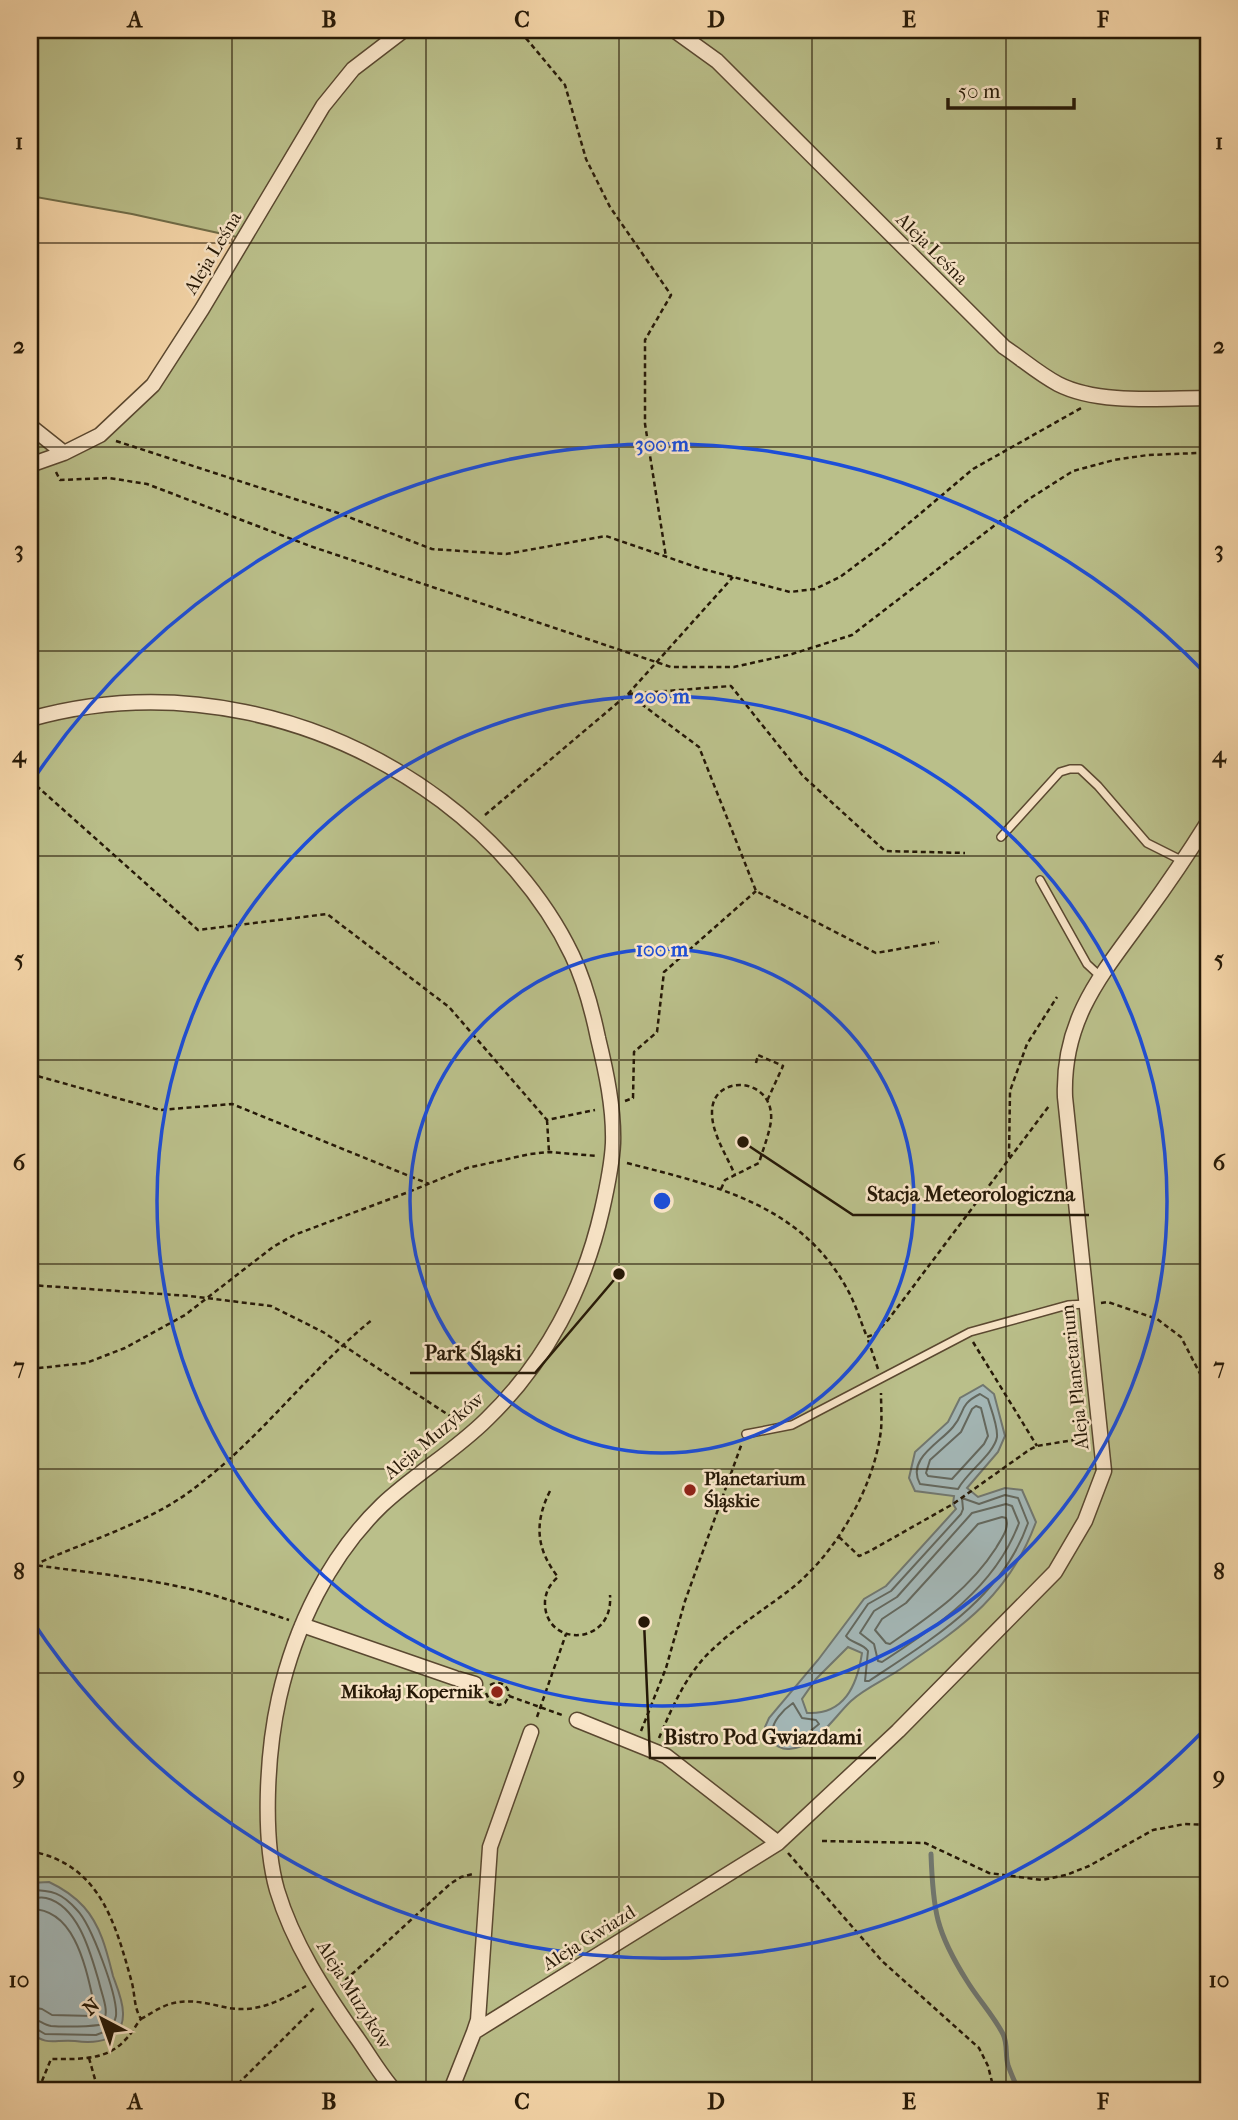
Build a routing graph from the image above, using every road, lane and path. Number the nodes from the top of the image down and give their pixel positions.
1 (404, 30) edge
2 (524, 30) edge
3 (674, 30) edge
4 (1087, 395) junction
5 (1208, 398) edge
6 (30, 426) edge
7 (100, 435) junction
8 (64, 453) junction
9 (1208, 456) edge
10 (48, 459) junction
11 (30, 465) edge
12 (666, 557) junction
13 (733, 577) junction
14 (658, 662) junction
15 (628, 694) junction
16 (30, 719) edge
17 (30, 780) edge
18 (1208, 822) edge
19 (472, 826) junction
20 (1001, 837) dead end
21 (965, 853) dead end
22 (1183, 862) junction
23 (1040, 880) dead end
24 (756, 891) junction
25 (939, 942) dead end
26 (1101, 977) junction
27 (1057, 997) dead end
28 (756, 1063) dead end
29 (30, 1074) edge
30 (1065, 1097) junction
31 (766, 1101) junction
32 (610, 1106) junction
33 (547, 1120) junction
34 (550, 1152) junction
35 (1010, 1157) junction
36 (611, 1159) junction
37 (735, 1175) junction
38 (429, 1184) junction
39 (721, 1189) junction
40 (30, 1285) edge
41 (208, 1298) junction
42 (1087, 1304) junction
43 (373, 1319) dead end
44 (970, 1332) junction
45 (867, 1337) junction
46 (342, 1345) junction
47 (30, 1369) edge
48 (879, 1381) junction
49 (1208, 1388) edge
50 (474, 1432) junction
51 (746, 1434) joint
52 (1100, 1435) junction
53 (1037, 1446) junction
54 (550, 1491) dead end
55 (839, 1537) junction
56 (32, 1566) edge
57 (610, 1595) dead end
58 (302, 1625) junction
59 (566, 1634) junction
60 (475, 1684) dead end
61 (509, 1696) junction
62 (540, 1707) junction
63 (576, 1720) joint
64 (531, 1732) joint
65 (636, 1743) junction
66 (653, 1750) junction
67 (1208, 1825) edge
68 (822, 1841) dead end
69 (778, 1843) junction
70 (30, 1851) edge
71 (488, 1871) junction
72 (317, 1978) junction
73 (329, 1995) junction
74 (141, 2019) junction
75 (474, 2032) junction
76 (89, 2058) junction
77 (34, 2090) edge
78 (98, 2090) edge
79 (232, 2090) edge
80 (394, 2090) edge
81 (451, 2090) edge
82 (994, 2090) edge

1 - 7 street, Aleja Leśna
2 - 12 path
3 - 4 street, Aleja Leśna
4 - 5 street, Aleja Leśna
4 - 13 path
6 - 8 street
7 - 8 street, Aleja Leśna
7 - 12 path
8 - 10 street, Aleja Leśna
9 - 14 path
10 - 11 street, Aleja Leśna
10 - 14 path
12 - 13 path
13 - 14 path
14 - 15 path
15 - 19 path
15 - 21 path
15 - 24 path
16 - 19 street, Aleja Muzyków
17 - 33 path
18 - 22 street, Aleja Planetarium
19 - 32 street, Aleja Muzyków
20 - 22 lane
22 - 26 street, Aleja Planetarium
23 - 26 lane
24 - 25 path
24 - 32 path
26 - 30 street, Aleja Planetarium
27 - 35 path
28 - 31 path
29 - 38 path
30 - 35 path
30 - 42 street, Aleja Planetarium
31 - 37 path
31 - 37 path
32 - 33 path
32 - 36 street, Aleja Muzyków
33 - 34 path
34 - 36 path
34 - 38 path
35 - 45 path
36 - 39 path
36 - 50 street, Aleja Muzyków
37 - 39 path
38 - 41 path
39 - 45 path
40 - 41 path
41 - 46 path
41 - 47 path
42 - 44 lane
42 - 49 path
42 - 52 street, Aleja Planetarium
43 - 46 path
44 - 48 lane
44 - 53 path
45 - 48 path
46 - 50 path
46 - 56 path
48 - 51 lane
48 - 55 path
50 - 58 street, Aleja Muzyków
51 - 65 path
52 - 53 path
52 - 69 street, Aleja Planetarium
53 - 55 path
54 - 59 path
55 - 66 path
56 - 58 path
57 - 59 path
58 - 60 street
58 - 72 street, Aleja Muzyków
59 - 62 path
61 - 61 path
61 - 62 path
62 - 63 path
62 - 64 path
63 - 65 street
64 - 71 street
65 - 66 street
66 - 69 street
67 - 68 path
69 - 75 street, Aleja Gwiazd
69 - 82 path
70 - 74 path
71 - 73 path
71 - 75 street
72 - 73 street, Aleja Muzyków
72 - 74 path
73 - 79 path
73 - 80 street, Aleja Muzyków
74 - 76 path
75 - 81 street
76 - 77 path
76 - 78 path

